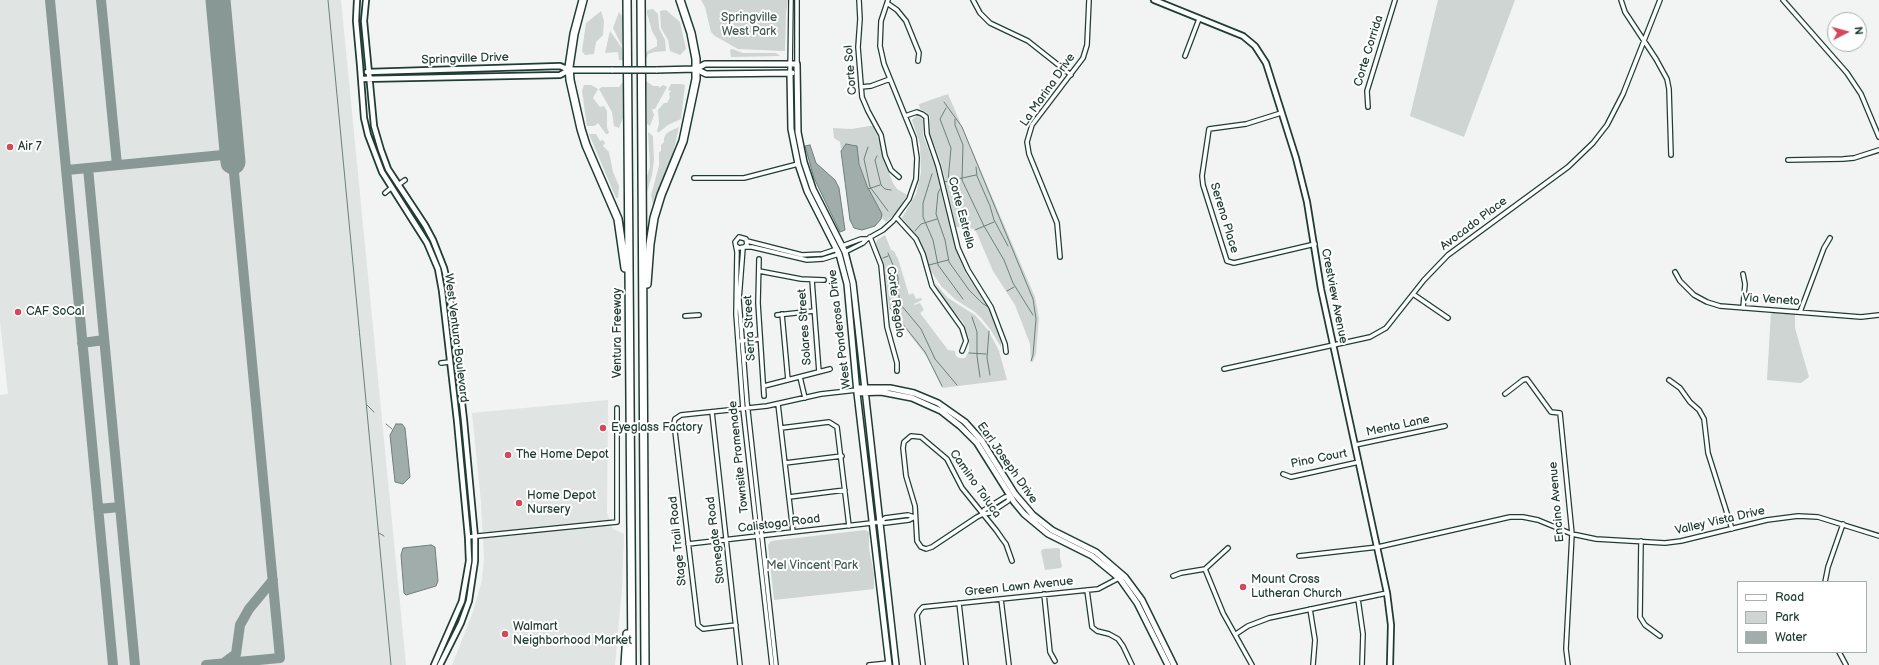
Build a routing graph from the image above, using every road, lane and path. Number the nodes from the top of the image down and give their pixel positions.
1 (357, 0) edge
2 (366, 0) edge
3 (583, 0) edge
4 (627, 0) edge
5 (641, 0) edge
6 (680, 0) edge
7 (791, 0) edge
8 (797, 0) edge
9 (859, 0) edge
10 (973, 0) edge
11 (1090, 0) edge
12 (1154, 0) edge
13 (1395, 0) edge
14 (1621, 0) edge
15 (1660, 0) edge
16 (1783, 0) edge
17 (888, 1) edge
18 (1199, 19) junction
19 (1644, 42) junction
20 (1185, 56) dead end
21 (918, 61) dead end
22 (790, 64) junction
23 (797, 64) junction
24 (696, 69) junction
25 (569, 70) junction
26 (361, 72) junction
27 (369, 72) junction
28 (797, 72) junction
29 (790, 73) junction
30 (1071, 75) junction
31 (369, 78) junction
32 (361, 79) junction
33 (890, 79) junction
34 (861, 88) junction
35 (1368, 108) dead end
36 (1281, 113) junction
37 (905, 116) junction
38 (1879, 137) edge
39 (1879, 150) edge
40 (1671, 155) dead end
41 (1788, 160) dead end
42 (804, 162) junction
43 (798, 164) junction
44 (899, 177) dead end
45 (694, 178) dead end
46 (405, 180) dead end
47 (397, 184) junction
48 (390, 187) junction
49 (384, 193) dead end
50 (896, 217) junction
51 (868, 238) junction
52 (1830, 238) dead end
53 (747, 241) junction
54 (1315, 244) junction
55 (736, 246) junction
56 (743, 248) junction
57 (843, 249) junction
58 (838, 251) junction
59 (1060, 257) dead end
60 (759, 259) dead end
61 (759, 271) junction
62 (1675, 272) dead end
63 (1743, 274) dead end
64 (812, 280) junction
65 (824, 280) dead end
66 (1413, 294) junction
67 (629, 304) junction
68 (643, 307) junction
69 (1743, 308) junction
70 (814, 311) junction
71 (1800, 312) junction
72 (782, 314) junction
73 (699, 315) dead end
74 (777, 315) dead end
75 (1879, 315) edge
76 (685, 316) dead end
77 (1448, 318) dead end
78 (760, 339) junction
79 (740, 341) junction
80 (1333, 345) junction
81 (962, 352) dead end
82 (1006, 352) dead end
83 (450, 362) junction
84 (441, 363) dead end
85 (830, 369) dead end
86 (1224, 369) dead end
87 (897, 371) dead end
88 (819, 372) junction
89 (800, 377) junction
90 (788, 380) junction
91 (1669, 380) dead end
92 (764, 386) junction
93 (857, 390) junction
94 (865, 390) junction
95 (1505, 394) dead end
96 (764, 396) dead end
97 (805, 398) junction
98 (778, 404) junction
99 (617, 408) dead end
100 (745, 409) junction
101 (712, 412) junction
102 (678, 416) joint
103 (464, 420) junction
104 (457, 421) junction
105 (1445, 426) dead end
106 (781, 428) junction
107 (1355, 445) junction
108 (842, 456) junction
109 (1359, 462) junction
110 (785, 463) junction
111 (1283, 474) dead end
112 (845, 490) junction
113 (1012, 494) junction
114 (789, 497) junction
115 (983, 514) junction
116 (915, 517) junction
117 (880, 522) junction
118 (873, 523) junction
119 (1844, 524) junction
120 (849, 526) junction
121 (1732, 529) junction
122 (793, 532) junction
123 (1572, 534) junction
124 (760, 536) junction
125 (1879, 536) edge
126 (468, 537) junction
127 (475, 537) junction
128 (726, 540) junction
129 (1641, 541) junction
130 (688, 544) junction
131 (1378, 547) junction
132 (1228, 548) dead end
133 (1299, 556) dead end
134 (1012, 562) dead end
135 (1205, 569) junction
136 (1121, 576) junction
137 (1173, 576) dead end
138 (1824, 581) edge
139 (1087, 590) junction
140 (1387, 592) junction
141 (1044, 594) junction
142 (1001, 599) junction
143 (1358, 599) junction
144 (959, 603) junction
145 (1310, 609) junction
146 (631, 612) junction
147 (736, 625) junction
148 (1236, 634) junction
149 (1660, 636) dead end
150 (1840, 653) edge
151 (1055, 661) dead end
152 (889, 664) edge
153 (896, 664) edge
154 (434, 665) edge
155 (440, 665) edge
156 (625, 665) edge
157 (632, 665) edge
158 (644, 665) edge
159 (740, 665) edge
160 (772, 665) edge
161 (776, 665) edge
162 (869, 665) edge
163 (923, 665) edge
164 (966, 665) edge
165 (1009, 665) edge
166 (1132, 665) edge
167 (1168, 665) edge
168 (1174, 665) edge
169 (1252, 665) edge
170 (1313, 665) edge
171 (1362, 665) edge
172 (1390, 665) edge
173 (1568, 665) edge
174 (1846, 665) edge

1 - 26 street, West Ventura Boulevard
2 - 27 street, West Ventura Boulevard
3 - 25 highway
4 - 67 highway, Ventura Freeway
5 - 68 highway, Ventura Freeway
6 - 24 highway
7 - 22 street, West Ponderosa Drive
8 - 23 street, West Ponderosa Drive
9 - 34 street, Corte Sol
10 - 30 street
11 - 30 street, La Marina Drive
12 - 18 street, Crestview Avenue
13 - 35 street, Corte Corrida
14 - 19 street
15 - 19 street, Avocado Place
16 - 38 street
17 - 21 street
17 - 33 street
18 - 20 street
18 - 36 street, Crestview Avenue
19 - 40 street
19 - 66 street, Avocado Place
22 - 23 main road, Springville Drive
22 - 24 main road, Springville Drive
22 - 29 street, West Ponderosa Drive
23 - 28 main road, West Ponderosa Drive
24 - 25 main road, Springville Drive, bridge
24 - 29 main road, Springville Drive
24 - 68 highway
25 - 27 street, Springville Drive
25 - 31 street, Springville Drive
25 - 67 highway
26 - 27 street, Springville Drive
26 - 32 street, West Ventura Boulevard
27 - 31 street, West Ventura Boulevard
28 - 29 main road, Springville Drive
28 - 42 main road, West Ponderosa Drive
29 - 43 main road, West Ponderosa Drive
30 - 59 street, La Marina Drive
31 - 32 street, Springville Drive
31 - 47 street, West Ventura Boulevard
32 - 48 street, West Ventura Boulevard
33 - 34 street
33 - 37 street
34 - 44 street, Corte Sol
36 - 54 street, Crestview Avenue
36 - 54 street, Sereno Place
37 - 50 street
37 - 82 street, Corte Estrella
39 - 41 street
42 - 43 main road
42 - 57 main road, West Ponderosa Drive
43 - 45 street
43 - 58 main road, West Ponderosa Drive
46 - 47 street
47 - 48 street
47 - 103 street, West Ventura Boulevard
48 - 49 street
48 - 83 street, West Ventura Boulevard
50 - 51 street
50 - 81 street
51 - 57 street
51 - 87 street, Corte Regalo
52 - 71 street
53 - 55 street
53 - 56 street
53 - 58 street
54 - 80 street, Crestview Avenue
55 - 56 street
55 - 79 street, Townsite Promenade
56 - 58 street
56 - 79 street, Townsite Promenade
57 - 58 main road
57 - 94 main road, West Ponderosa Drive
58 - 93 main road, West Ponderosa Drive
60 - 61 street, Serra Street
61 - 64 street
61 - 78 street, Serra Street
62 - 69 street, Via Veneto
63 - 69 street
64 - 65 street
64 - 70 street, Solares Street
66 - 77 street
66 - 80 street, Avocado Place
67 - 146 highway, Ventura Freeway
68 - 158 highway, Ventura Freeway
69 - 71 street, Via Veneto
70 - 72 street
70 - 88 street, Solares Street
71 - 75 street, Via Veneto
72 - 74 street
72 - 90 street
73 - 76 street
78 - 79 street
78 - 92 street, Serra Street
79 - 100 street, Townsite Promenade
80 - 86 street, Avocado Place
80 - 107 street, Crestview Avenue
83 - 84 street
83 - 104 street, West Ventura Boulevard
85 - 88 street
88 - 89 street
89 - 90 street
89 - 97 street
90 - 92 street
91 - 121 street
92 - 96 street, Serra Street
93 - 94 main road, Earl Joseph Drive
93 - 97 street, Earl Joseph Drive
93 - 118 main road, West Ponderosa Drive
94 - 113 main road, Earl Joseph Drive
94 - 117 main road, West Ponderosa Drive
95 - 123 street, Encino Avenue
97 - 98 street, Earl Joseph Drive
98 - 100 street, Earl Joseph Drive
98 - 106 street
99 - 127 street
100 - 101 street, Earl Joseph Drive
100 - 124 street, Townsite Promenade
101 - 102 street, Earl Joseph Drive
101 - 128 street, Stonegate Road
102 - 130 street, Stage Trail Road
103 - 104 street
103 - 127 street, West Ventura Boulevard
104 - 126 street, West Ventura Boulevard
105 - 107 street, Menta Lane
106 - 108 street
106 - 110 street
107 - 109 street, Crestview Avenue
108 - 110 street
108 - 112 street
109 - 111 street, Pino Court
109 - 131 street, Crestview Avenue
110 - 114 street
112 - 114 street
112 - 120 street
113 - 115 street
113 - 136 main road, Earl Joseph Drive
114 - 122 street
115 - 116 street
115 - 116 street, Camino Toluca
115 - 134 street, Camino Toluca
116 - 117 street, Calistoga Road
117 - 118 street, Calistoga Road
117 - 153 main road, West Ponderosa Drive
118 - 120 street, Calistoga Road
118 - 152 main road, West Ponderosa Drive
119 - 121 street, Valley Vista Drive
119 - 125 street, Valley Vista Drive
119 - 138 street
120 - 122 street, Calistoga Road
121 - 129 street, Valley Vista Drive
122 - 124 street, Calistoga Road
123 - 129 street, Valley Vista Drive
123 - 131 street, Valley Vista Drive
123 - 173 street, Encino Avenue
124 - 128 street, Calistoga Road
124 - 160 street, Townsite Promenade
124 - 161 street, Townsite Promenade
126 - 127 street
126 - 154 street, West Ventura Boulevard
127 - 155 street, West Ventura Boulevard
128 - 130 street, Calistoga Road
128 - 147 street, Stonegate Road
129 - 149 street
130 - 147 street, Stage Trail Road
131 - 133 street, Valley Vista Drive
131 - 140 street, Crestview Avenue
132 - 135 street
135 - 137 street
135 - 148 street
136 - 139 street, Green Lawn Avenue
136 - 167 main road, Earl Joseph Drive
136 - 168 main road, Earl Joseph Drive
139 - 141 street, Green Lawn Avenue
139 - 166 street
140 - 143 street
140 - 172 street, Crestview Avenue
141 - 142 street, Green Lawn Avenue
141 - 151 street
142 - 144 street, Green Lawn Avenue
142 - 165 street
143 - 145 street
143 - 171 street
144 - 163 street, Green Lawn Avenue
144 - 164 street
145 - 148 street
145 - 170 street
146 - 156 highway
146 - 157 highway, Ventura Freeway
147 - 159 street, Stonegate Road
148 - 169 street
150 - 174 street
152 - 153 main road
152 - 162 street

